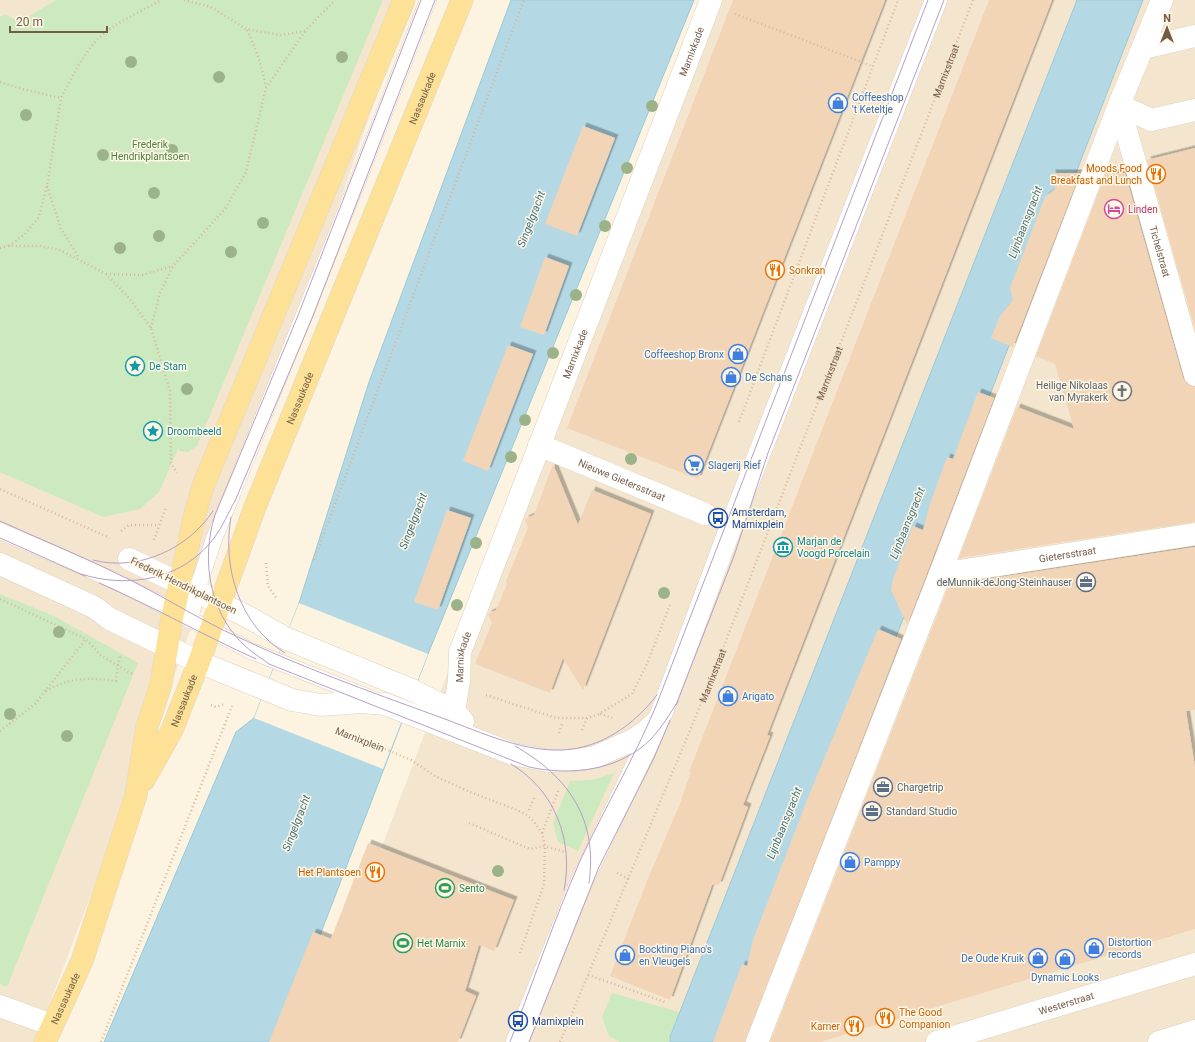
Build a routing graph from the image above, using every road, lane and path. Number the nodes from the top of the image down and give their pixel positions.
1 (161, 0) edge
2 (184, 0) edge
3 (336, 0) edge
4 (404, 0) edge
5 (428, 0) edge
6 (462, 0) edge
7 (524, 0) edge
8 (898, 0) edge
9 (936, 0) edge
10 (973, 0) edge
11 (1162, 0) edge
12 (710, 2) edge
13 (246, 29) junction
14 (306, 31) junction
15 (1195, 36) edge
16 (1143, 48) junction
17 (872, 66) junction
18 (0, 82) edge
19 (266, 88) junction
20 (61, 98) junction
21 (1119, 105) junction
22 (1195, 110) edge
23 (47, 185) junction
24 (8, 246) junction
25 (0, 248) edge
26 (79, 258) junction
27 (173, 266) junction
28 (106, 274) junction
29 (150, 328) junction
30 (1195, 375) edge
31 (738, 424) dead end
32 (539, 445) junction
33 (0, 488) edge
34 (202, 490) junction
35 (705, 514) dead end
36 (159, 525) dead end
37 (0, 531) edge
38 (1195, 534) edge
39 (112, 539) junction
40 (129, 559) joint
41 (314, 560) dead end
42 (0, 564) edge
43 (940, 574) junction
44 (188, 589) junction
45 (0, 599) edge
46 (672, 599) dead end
47 (220, 603) junction
48 (182, 616) junction
49 (210, 630) junction
50 (86, 639) junction
51 (167, 646) junction
52 (199, 662) junction
53 (118, 664) dead end
54 (116, 681) dead end
55 (458, 686) junction
56 (46, 691) junction
57 (232, 704) dead end
58 (385, 704) junction
59 (454, 711) junction
60 (660, 717) junction
61 (0, 731) edge
62 (342, 732) dead end
63 (484, 742) junction
64 (136, 795) junction
65 (535, 796) dead end
66 (529, 810) dead end
67 (469, 823) dead end
68 (545, 846) junction
69 (519, 956) dead end
70 (1195, 964) edge
71 (588, 975) junction
72 (665, 1002) dead end
73 (0, 1006) edge
74 (1195, 1031) edge
75 (49, 1034) edge
76 (100, 1042) edge
77 (517, 1042) edge
78 (560, 1042) edge
79 (757, 1042) edge
80 (937, 1042) edge
81 (1159, 1042) edge

1 - 20 path
2 - 13 path
3 - 14 path
4 - 34 main road, Nassaukade
5 - 44 lane, Nassaukade
6 - 47 main road, Nassaukade
7 - 41 path
8 - 17 path
9 - 60 street
10 - 71 path, Marnixstraat
11 - 16 street
12 - 17 path
12 - 32 street, Marnixkade
13 - 14 path
13 - 19 path
14 - 19 path
15 - 16 street
16 - 21 street
17 - 31 path
18 - 20 path
19 - 27 path
20 - 23 path
21 - 22 street
21 - 30 street, Tichelstraat
21 - 43 street
23 - 24 path
23 - 26 path
24 - 25 path
24 - 26 path
26 - 28 path
27 - 28 path
27 - 29 path
28 - 29 path
29 - 34 path
32 - 35 street, Nieuwe Gietersstraat
32 - 55 street, Marnixkade
33 - 39 path, Frederik Hendrikplantsoen
34 - 44 main road, Nassaukade
36 - 39 path
37 - 48 lane
38 - 43 street, Gietersstraat
39 - 40 path, Frederik Hendrikplantsoen
40 - 44 street, Frederik Hendrikplantsoen
42 - 51 street
43 - 79 street
44 - 47 street, Frederik Hendrikplantsoen
44 - 48 main road, Nassaukade
45 - 50 path
46 - 55 path
47 - 49 main road, Nassaukade
47 - 59 street, Frederik Hendrikplantsoen
48 - 49 lane
48 - 51 main road, Nassaukade
49 - 52 main road, Nassaukade
49 - 58 lane
50 - 53 path
50 - 56 path
51 - 52 street
51 - 64 main road, Nassaukade
52 - 58 street
52 - 64 main road, Nassaukade
54 - 56 path
55 - 59 street, Marnixkade
56 - 61 path
57 - 76 path
58 - 63 street
59 - 63 street
60 - 63 street
60 - 77 street
62 - 68 path, Marnixplein
64 - 75 main road, Nassaukade
65 - 66 path
67 - 68 path
68 - 69 path
70 - 80 street, Westerstraat
71 - 72 path
71 - 78 path, Marnixstraat
73 - 75 street
74 - 81 street

